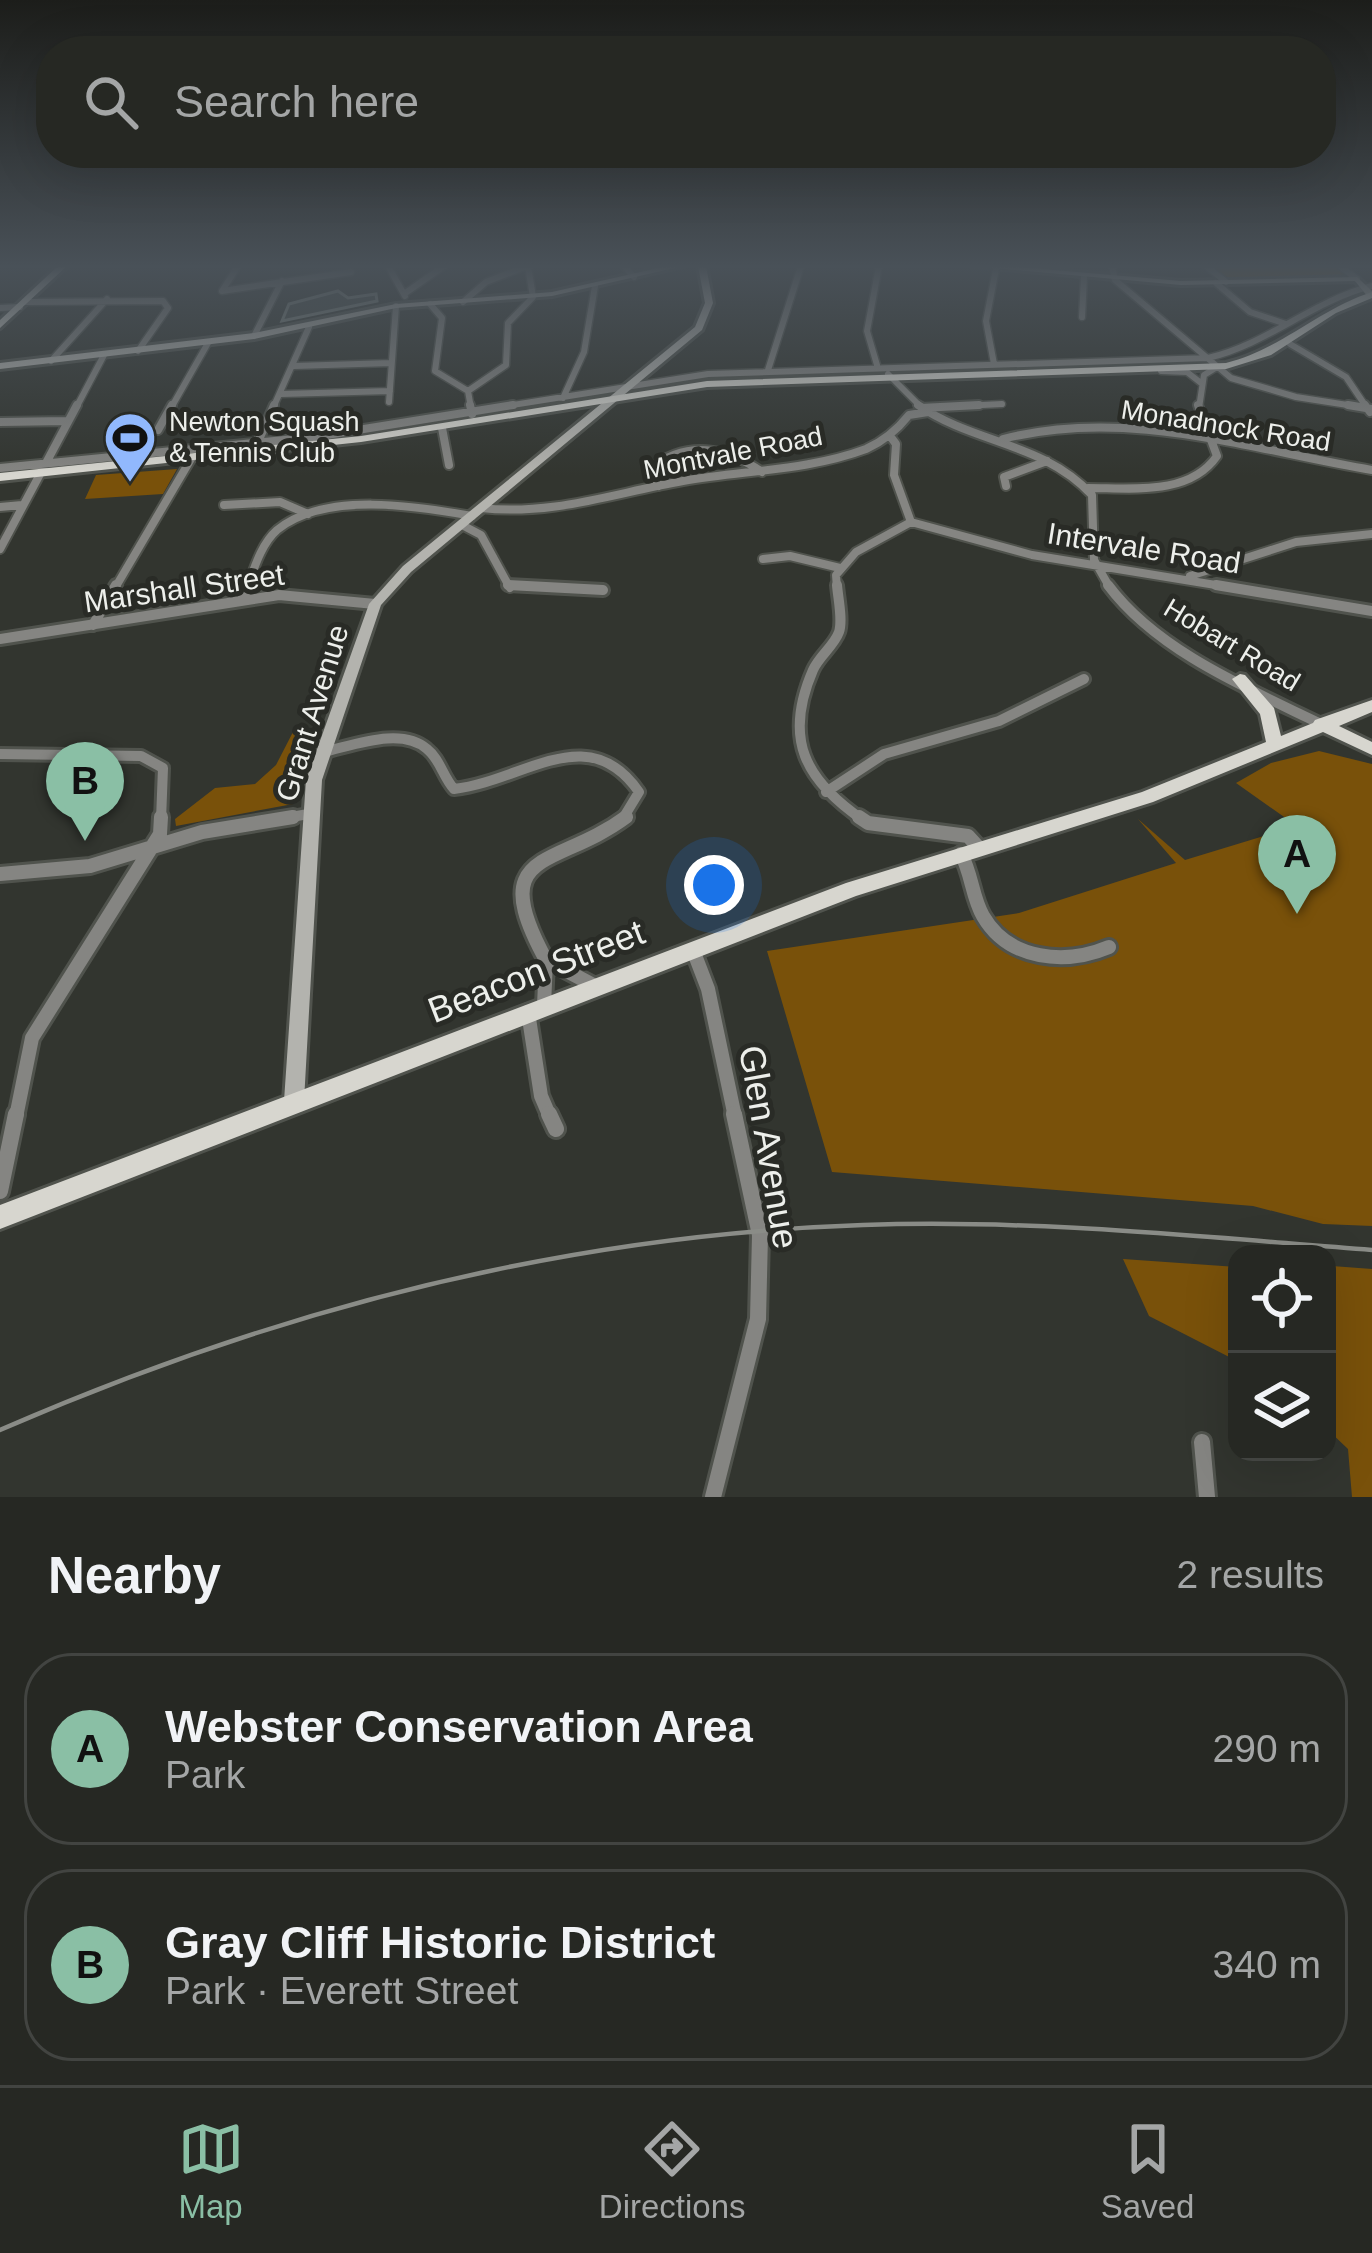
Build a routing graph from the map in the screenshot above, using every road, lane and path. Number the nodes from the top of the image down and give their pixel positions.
1 (73, 336) edge
2 (147, 336) edge
3 (254, 336) edge
4 (306, 336) edge
5 (396, 336) edge
6 (440, 336) edge
7 (508, 336) edge
8 (587, 336) edge
9 (687, 336) edge
10 (779, 336) edge
11 (868, 336) edge
12 (987, 336) edge
13 (1181, 336) edge
14 (1268, 336) edge
15 (1300, 336) edge
16 (208, 343) junction
17 (1290, 344) junction
18 (138, 351) junction
19 (104, 355) junction
20 (51, 361) junction
21 (391, 363) junction
22 (1213, 363) junction
23 (994, 364) junction
24 (877, 365) junction
25 (0, 366) edge
26 (294, 366) junction
27 (768, 370) junction
28 (1157, 371) junction
29 (644, 374) junction
30 (888, 374) junction
31 (658, 381) junction
32 (1201, 383) junction
33 (629, 386) junction
34 (390, 391) junction
35 (468, 392) junction
36 (281, 394) junction
37 (901, 394) junction
38 (614, 399) junction
39 (389, 402) dead end
40 (568, 402) junction
41 (1001, 404) dead end
42 (925, 410) junction
43 (1371, 411) edge
44 (909, 415) junction
45 (592, 416) junction
46 (473, 418) junction
47 (67, 421) junction
48 (0, 422) edge
49 (442, 428) junction
50 (158, 430) dead end
51 (890, 436) junction
52 (1003, 439) junction
53 (314, 441) junction
54 (1213, 441) junction
55 (255, 448) junction
56 (191, 459) junction
57 (1050, 460) junction
58 (449, 465) dead end
59 (41, 469) junction
60 (1372, 470) edge
61 (0, 472) edge
62 (762, 472) junction
63 (659, 486) junction
64 (1006, 486) dead end
65 (1088, 488) junction
66 (22, 505) junction
67 (224, 505) dead end
68 (0, 507) edge
69 (308, 514) junction
70 (471, 516) junction
71 (910, 522) junction
72 (1372, 534) edge
73 (0, 549) edge
74 (763, 559) dead end
75 (1094, 566) junction
76 (840, 568) junction
77 (1187, 577) junction
78 (603, 590) dead end
79 (242, 600) junction
80 (374, 604) junction
81 (1372, 611) edge
82 (93, 625) junction
83 (0, 640) edge
84 (1084, 679) dead end
85 (1240, 679) junction
86 (1369, 707) edge
87 (1321, 724) junction
88 (1372, 736) edge
89 (1274, 742) junction
90 (1372, 748) edge
91 (323, 752) junction
92 (0, 754) edge
93 (826, 792) junction
94 (308, 814) junction
95 (149, 846) junction
96 (970, 851) junction
97 (0, 874) edge
98 (1109, 947) dead end
99 (692, 950) junction
100 (546, 960) junction
101 (595, 986) junction
102 (536, 1009) junction
103 (294, 1101) junction
104 (556, 1129) dead end
105 (0, 1191) edge
106 (0, 1217) edge
107 (1202, 1442) dead end
108 (712, 1497) edge
109 (1207, 1497) edge

1 - 20 street
2 - 18 street
3 - 16 street
4 - 26 street
5 - 21 street
6 - 35 street
7 - 35 street
8 - 40 street
9 - 29 street, Grant Avenue
10 - 27 street
11 - 24 street
12 - 23 street
13 - 22 street
14 - 22 street
15 - 17 main road
16 - 18 street
16 - 50 street
17 - 22 main road
17 - 43 street
18 - 19 street
19 - 20 street
19 - 47 street
20 - 25 street
21 - 26 street
21 - 34 street
22 - 23 street
22 - 28 main road
22 - 32 street
22 - 43 street
23 - 24 street
24 - 27 street
26 - 36 street
27 - 31 street
28 - 30 main road
28 - 32 street
29 - 31 street
29 - 33 street, Grant Avenue
30 - 37 street
30 - 38 main road
31 - 33 street
32 - 54 street
33 - 38 street, Grant Avenue
33 - 40 street
34 - 36 street
34 - 39 street
35 - 46 street
36 - 55 street
37 - 42 street
37 - 44 street
38 - 40 main road
38 - 45 street, Grant Avenue
40 - 45 main road
40 - 46 main road
41 - 42 street
42 - 44 street
42 - 52 street
44 - 51 street, Montvale Road
45 - 70 street, Grant Avenue
46 - 49 main road
46 - 53 street
47 - 48 street
47 - 59 street
49 - 53 main road
49 - 58 street
51 - 62 street, Montvale Road
51 - 71 street
52 - 54 street, Monadnock Road
52 - 57 street
53 - 55 main road
54 - 60 street, Monadnock Road
54 - 65 street
55 - 56 main road
55 - 59 street
56 - 59 main road
56 - 82 street
57 - 64 street
57 - 65 street
59 - 61 main road
59 - 66 street
62 - 63 street, Montvale Road
62 - 63 street
63 - 70 street, Montvale Road
65 - 75 street
66 - 68 street
66 - 73 street
67 - 69 street, Montvale Road
69 - 70 street, Montvale Road
69 - 79 street
70 - 78 street
70 - 80 street, Grant Avenue
71 - 75 street, Intervale Road
71 - 76 street
72 - 77 street
74 - 76 street
75 - 77 street, Intervale Road
75 - 85 street, Hobart Road
76 - 93 street
77 - 81 street, Intervale Road
79 - 80 street, Marshall Street
79 - 82 street, Marshall Street
80 - 91 street, Grant Avenue
82 - 83 street, Marshall Street
84 - 93 street
85 - 87 street, Hobart Road
85 - 89 main road
86 - 87 main road, Beacon Street
86 - 88 main road
87 - 89 main road, Beacon Street
87 - 90 main road
89 - 96 main road, Beacon Street
91 - 94 street, Grant Avenue
91 - 100 street
92 - 95 street
93 - 96 street
94 - 95 street
94 - 103 street, Grant Avenue
95 - 97 street
95 - 105 street
96 - 98 street
96 - 99 main road, Beacon Street
99 - 101 main road, Beacon Street
99 - 108 street, Glen Avenue
100 - 101 street
100 - 102 street
101 - 102 main road, Beacon Street
102 - 103 main road, Beacon Street
102 - 104 street
103 - 106 main road, Beacon Street
107 - 109 street

